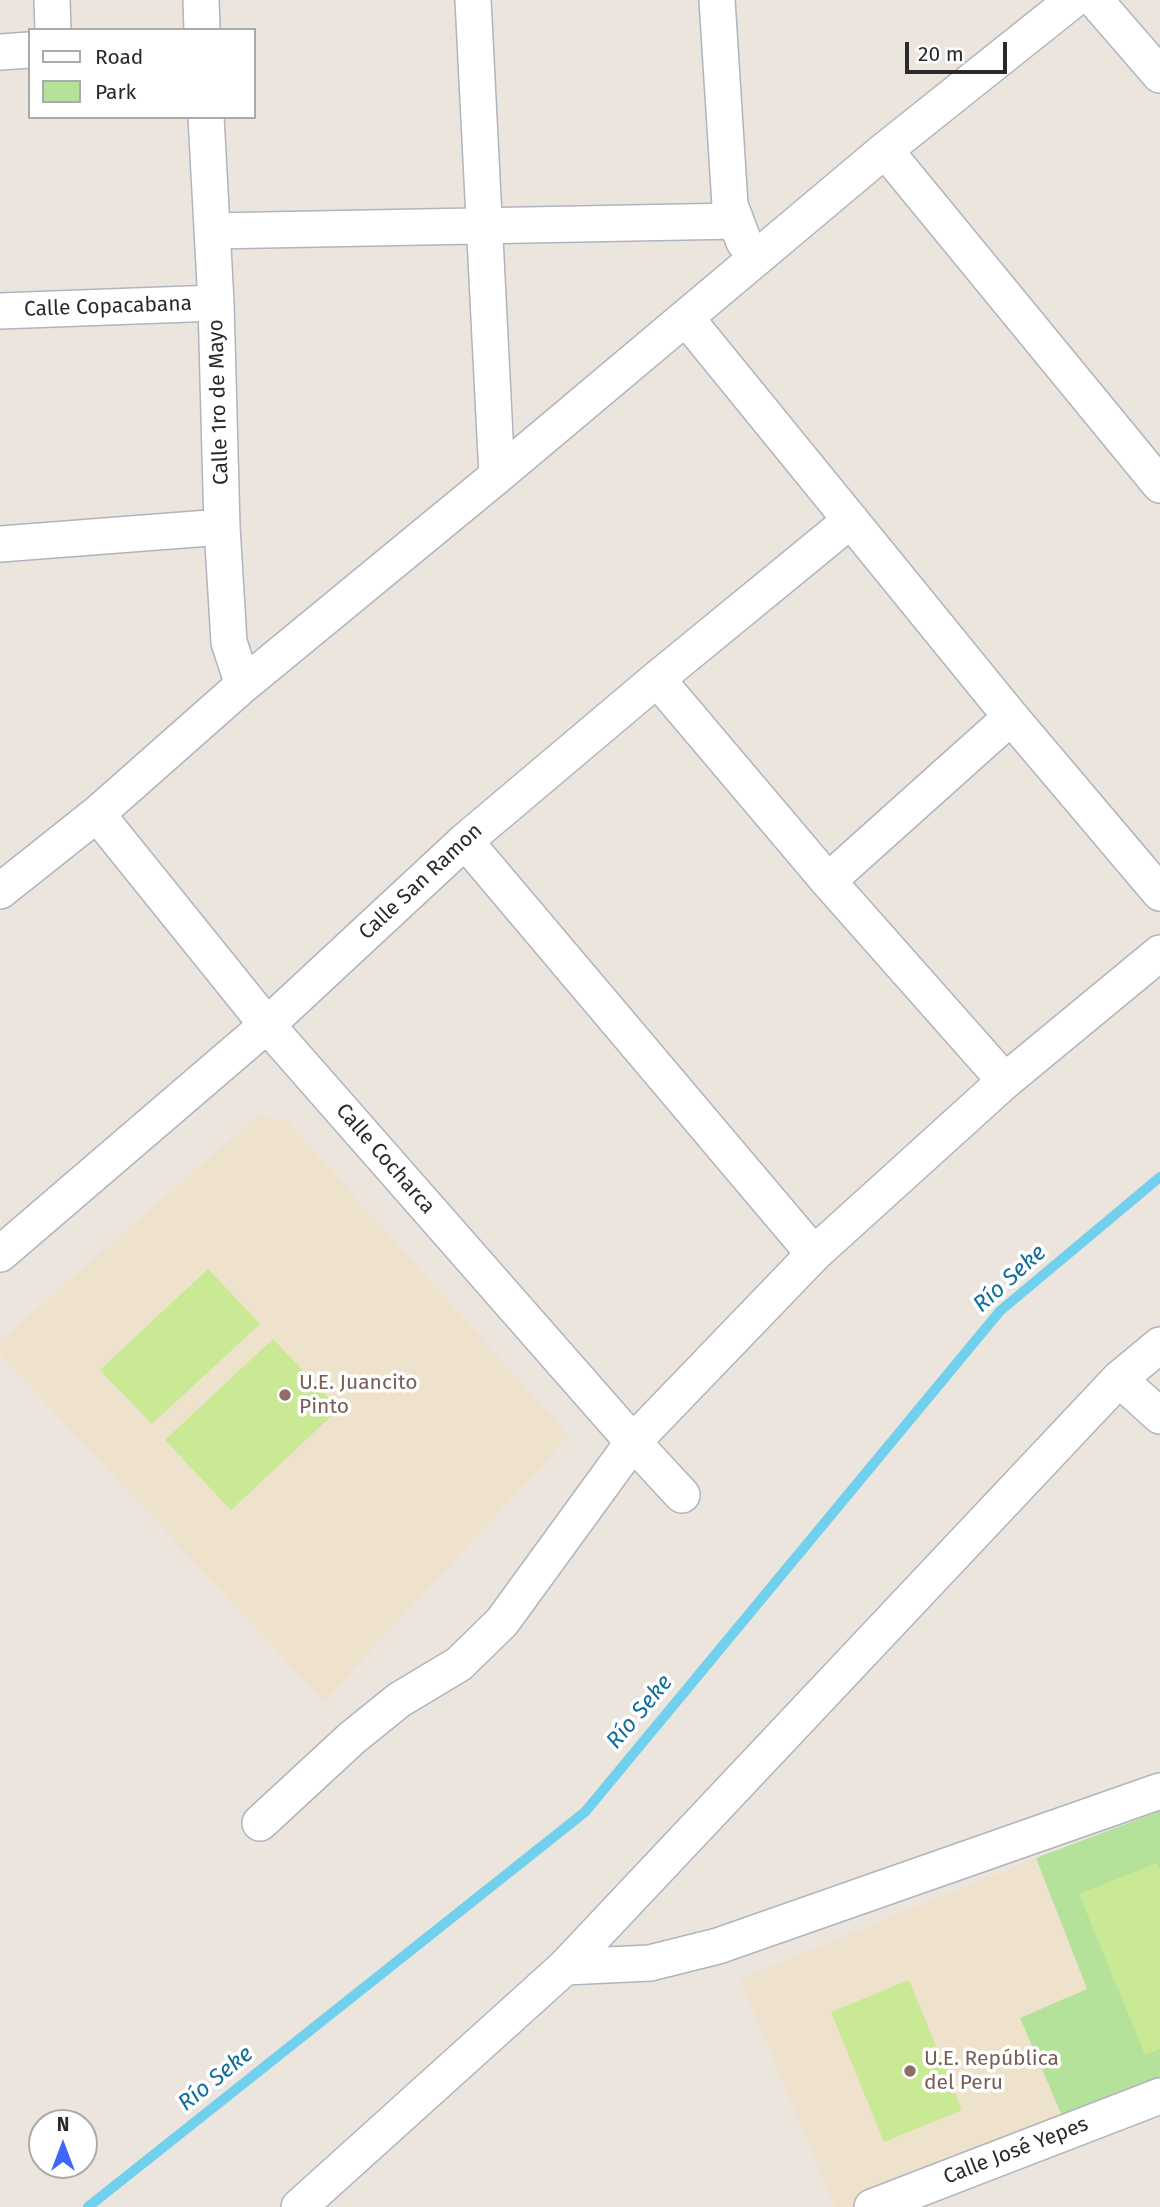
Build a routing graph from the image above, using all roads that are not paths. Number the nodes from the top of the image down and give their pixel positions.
1 (52, 0) edge
2 (201, 0) edge
3 (473, 0) edge
4 (717, 0) edge
5 (1073, 0) edge
6 (1094, 0) edge
7 (53, 28) edge
8 (202, 28) edge
9 (28, 50) edge
10 (0, 52) edge
11 (1160, 75) edge
12 (206, 119) edge
13 (885, 150) junction
14 (736, 221) junction
15 (485, 224) junction
16 (212, 231) junction
17 (752, 262) junction
18 (216, 303) junction
19 (0, 311) edge
20 (686, 318) junction
21 (497, 476) junction
22 (1160, 485) edge
23 (851, 520) junction
24 (222, 527) junction
25 (0, 544) edge
26 (657, 679) junction
27 (243, 685) junction
28 (1011, 717) junction
29 (97, 814) junction
30 (465, 841) junction
31 (828, 881) junction
32 (0, 891) edge
33 (1160, 893) edge
34 (1160, 953) edge
35 (267, 1025) junction
36 (1005, 1081) junction
37 (0, 1254) edge
38 (814, 1254) junction
39 (1160, 1345) edge
40 (1119, 1380) junction
41 (1160, 1416) edge
42 (632, 1442) junction
43 (682, 1495) dead end
44 (1160, 1791) edge
45 (260, 1823) dead end
46 (565, 1967) junction
47 (1160, 2096) edge
48 (299, 2207) edge
49 (873, 2207) edge

1 - 7 street
2 - 8 street
3 - 15 street
4 - 14 street
5 - 13 street
6 - 11 street
9 - 10 street
12 - 16 street, Calle 1ro de Mayo
13 - 17 street
13 - 22 street
14 - 15 street
14 - 17 street
15 - 16 street
15 - 21 street
16 - 18 street, Calle 1ro de Mayo
17 - 20 street
18 - 19 street, Calle Copacabana
18 - 24 street, Calle 1ro de Mayo
20 - 21 street
20 - 23 street
21 - 27 street
23 - 26 street, Calle San Ramon
23 - 28 street
24 - 25 street
24 - 27 street, Calle 1ro de Mayo
26 - 30 street, Calle San Ramon
26 - 31 street
27 - 29 street
28 - 31 street
28 - 33 street
29 - 32 street
29 - 35 street, Calle Cocharca
30 - 35 street, Calle San Ramon
30 - 38 street
31 - 36 street
34 - 36 street
35 - 37 street, Calle San Ramon
35 - 42 street, Calle Cocharca
36 - 38 street
38 - 42 street
39 - 40 street
40 - 41 street
40 - 46 street
42 - 43 street, Calle Cocharca
42 - 45 street
44 - 46 street
46 - 48 street
47 - 49 street, Calle José Yepes

